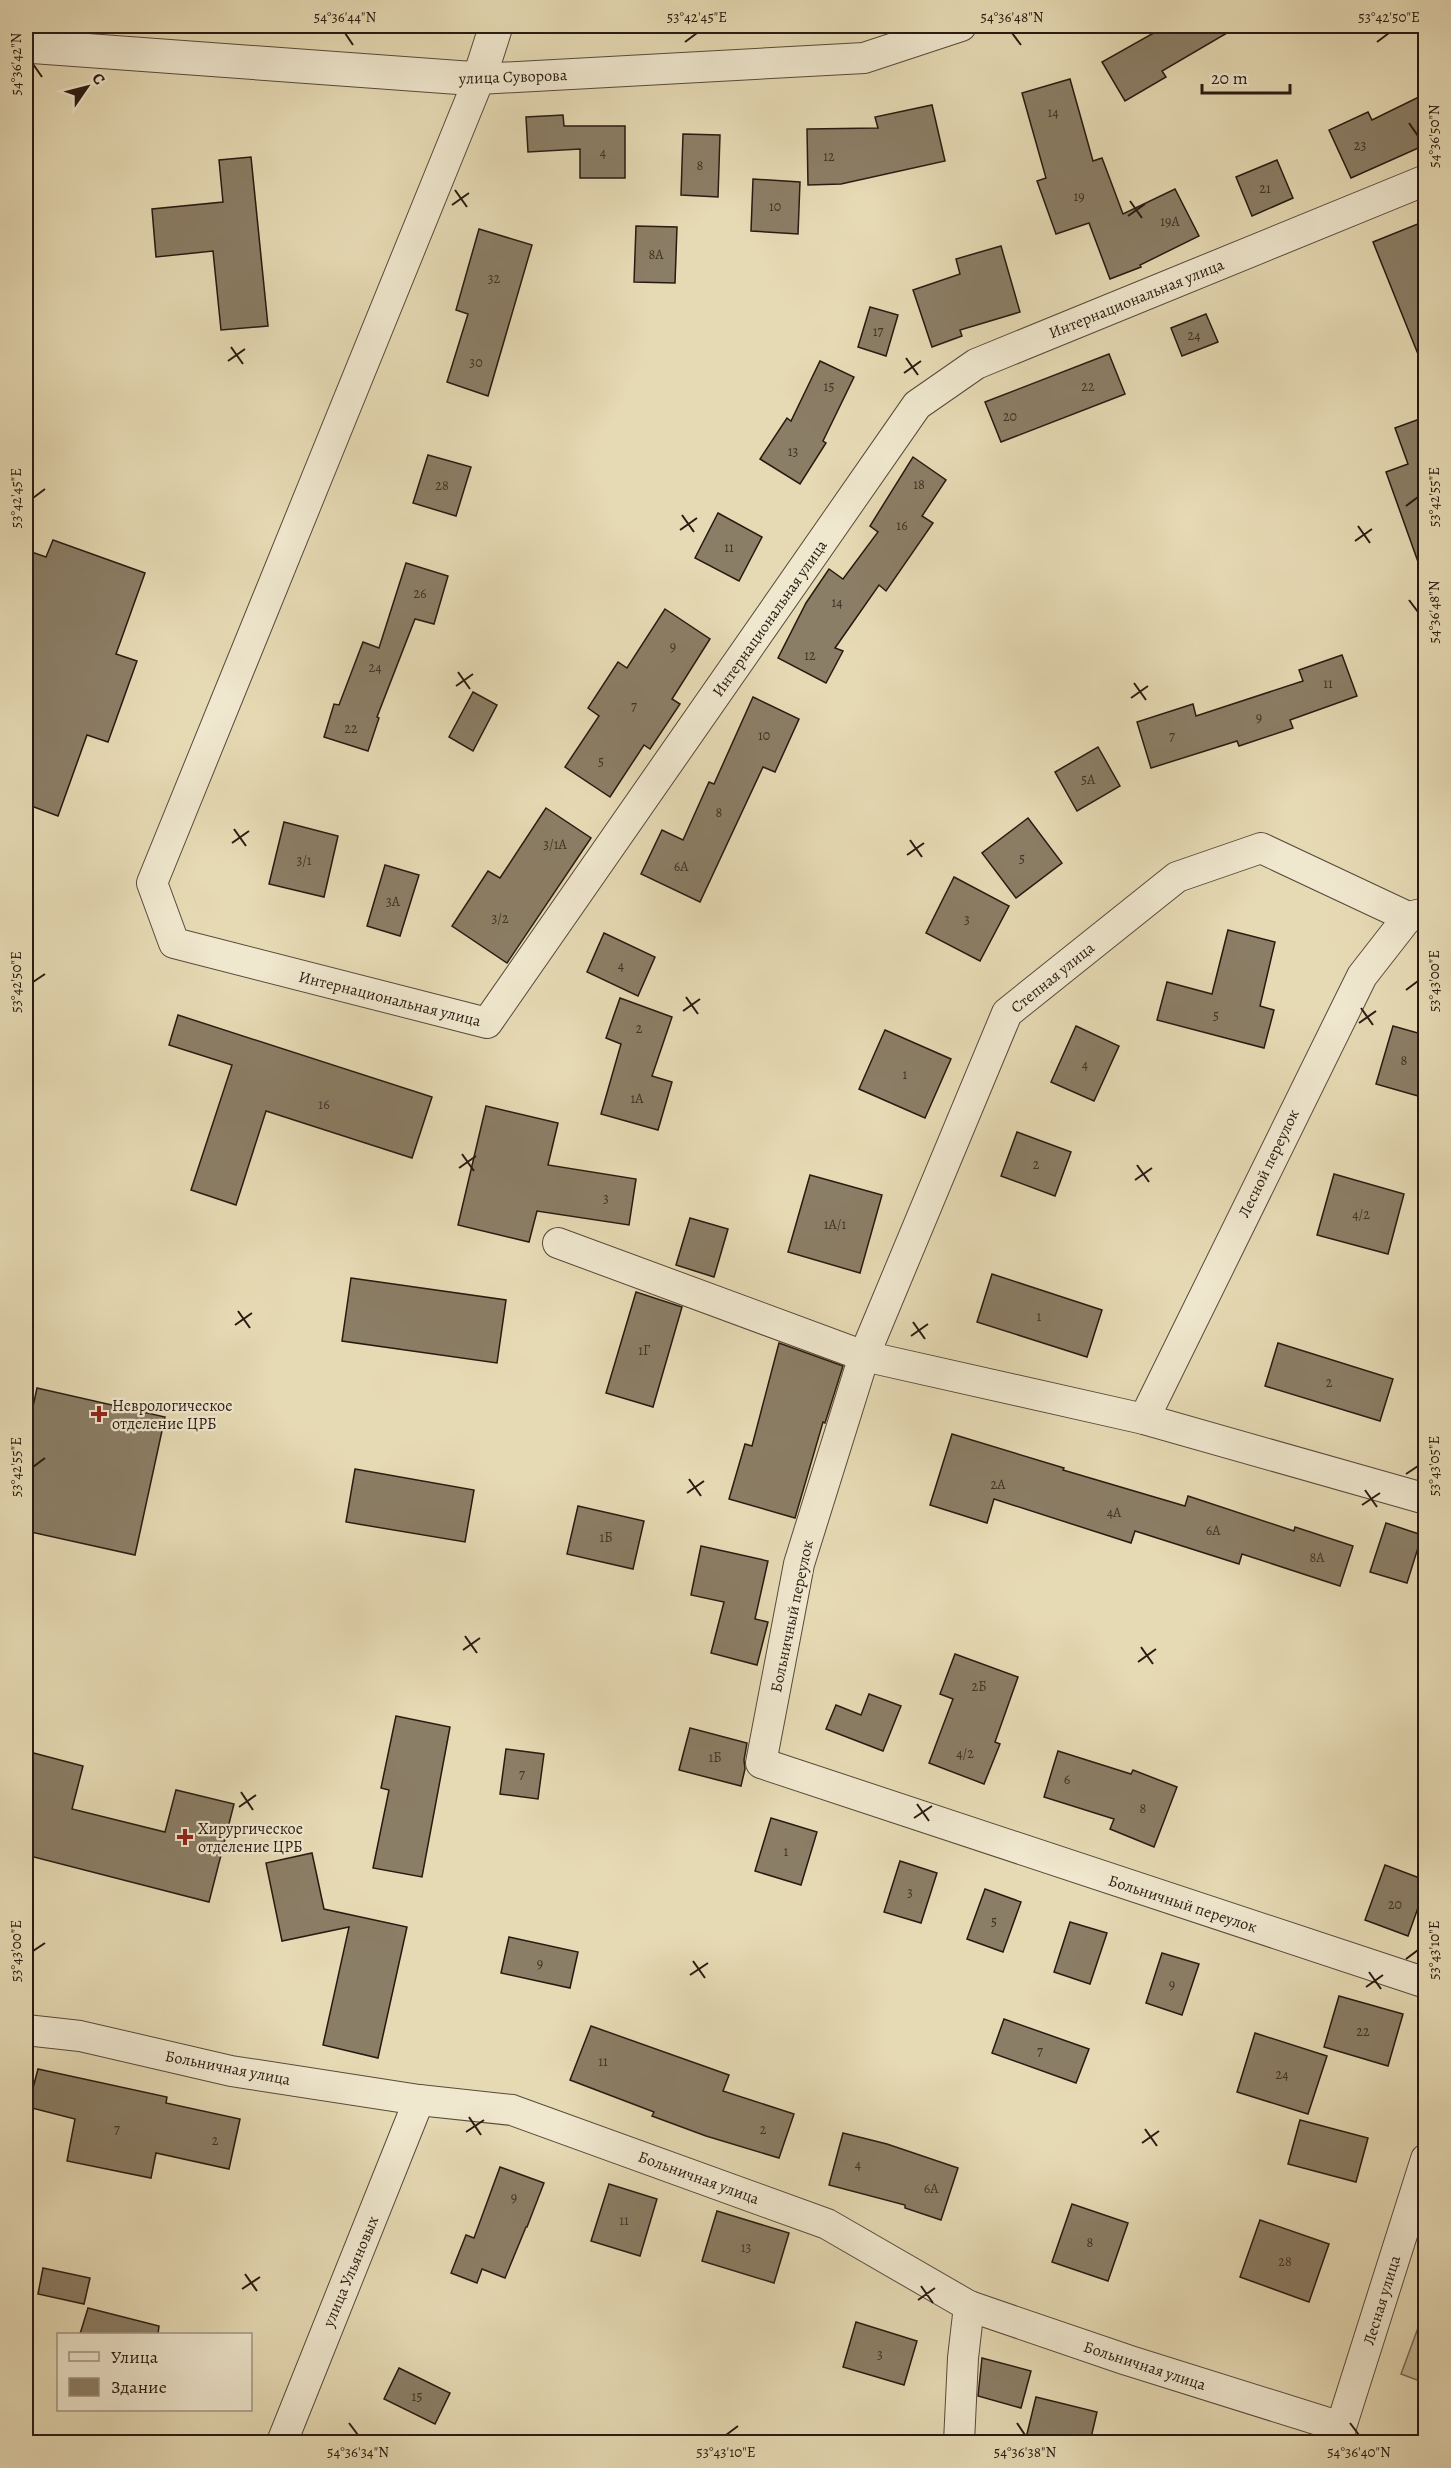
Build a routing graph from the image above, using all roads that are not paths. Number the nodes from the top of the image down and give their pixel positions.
1 (496, 26) edge
2 (960, 26) edge
3 (26, 46) edge
4 (479, 80) junction
5 (1425, 180) edge
6 (1417, 915) edge
7 (558, 1243) dead end
8 (864, 1356) junction
9 (1144, 1419) junction
10 (1425, 1499) edge
11 (1425, 1983) edge
12 (26, 2030) edge
13 (419, 2100) junction
14 (1425, 2159) edge
15 (969, 2306) junction
16 (1340, 2435) edge
17 (282, 2442) edge
18 (959, 2442) edge

1 - 4 street
2 - 4 street, улица Суворова
3 - 4 street, улица Суворова
4 - 5 street, Интернациональная улица
6 - 8 street, Степная улица
6 - 9 street, Лесной переулок
7 - 8 street
8 - 9 street
8 - 11 street, Больничный переулок
9 - 10 street
12 - 13 street, Больничная улица
13 - 15 street, Больничная улица
13 - 17 street, улица Ульяновых
14 - 16 street, Лесная улица
15 - 16 street, Больничная улица
15 - 18 street

